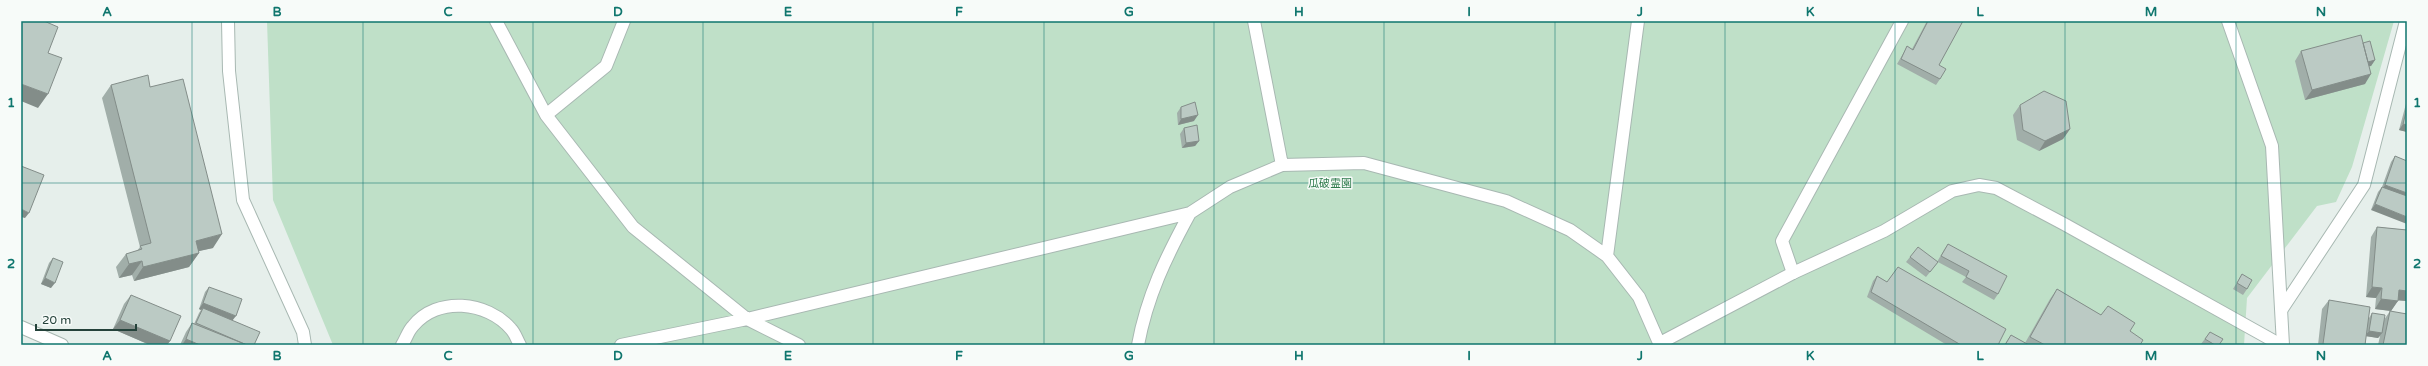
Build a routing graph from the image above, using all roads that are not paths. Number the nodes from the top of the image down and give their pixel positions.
1 (228, 21) edge
2 (496, 21) edge
3 (624, 21) edge
4 (1254, 21) edge
5 (1638, 21) edge
6 (1902, 21) edge
7 (2228, 21) edge
8 (2406, 21) edge
9 (2404, 40) edge
10 (546, 115) junction
11 (1282, 165) junction
12 (1190, 213) junction
13 (1607, 256) junction
14 (1793, 273) junction
15 (2282, 308) junction
16 (747, 319) junction
17 (21, 327) edge
18 (1660, 344) edge
19 (61, 345) edge
20 (305, 345) edge
21 (402, 345) edge
22 (520, 345) edge
23 (621, 345) edge
24 (799, 345) edge
25 (1138, 345) edge
26 (2282, 345) edge

1 - 20 street
2 - 10 street
3 - 10 street
4 - 11 street
5 - 13 street
6 - 14 street
7 - 15 street
8 - 9 street
9 - 15 street
10 - 16 street
11 - 12 street
11 - 13 street
12 - 16 street
12 - 25 street
13 - 18 street
14 - 18 street
14 - 26 street
15 - 26 street
16 - 23 street
16 - 24 street
17 - 19 street
21 - 22 street

